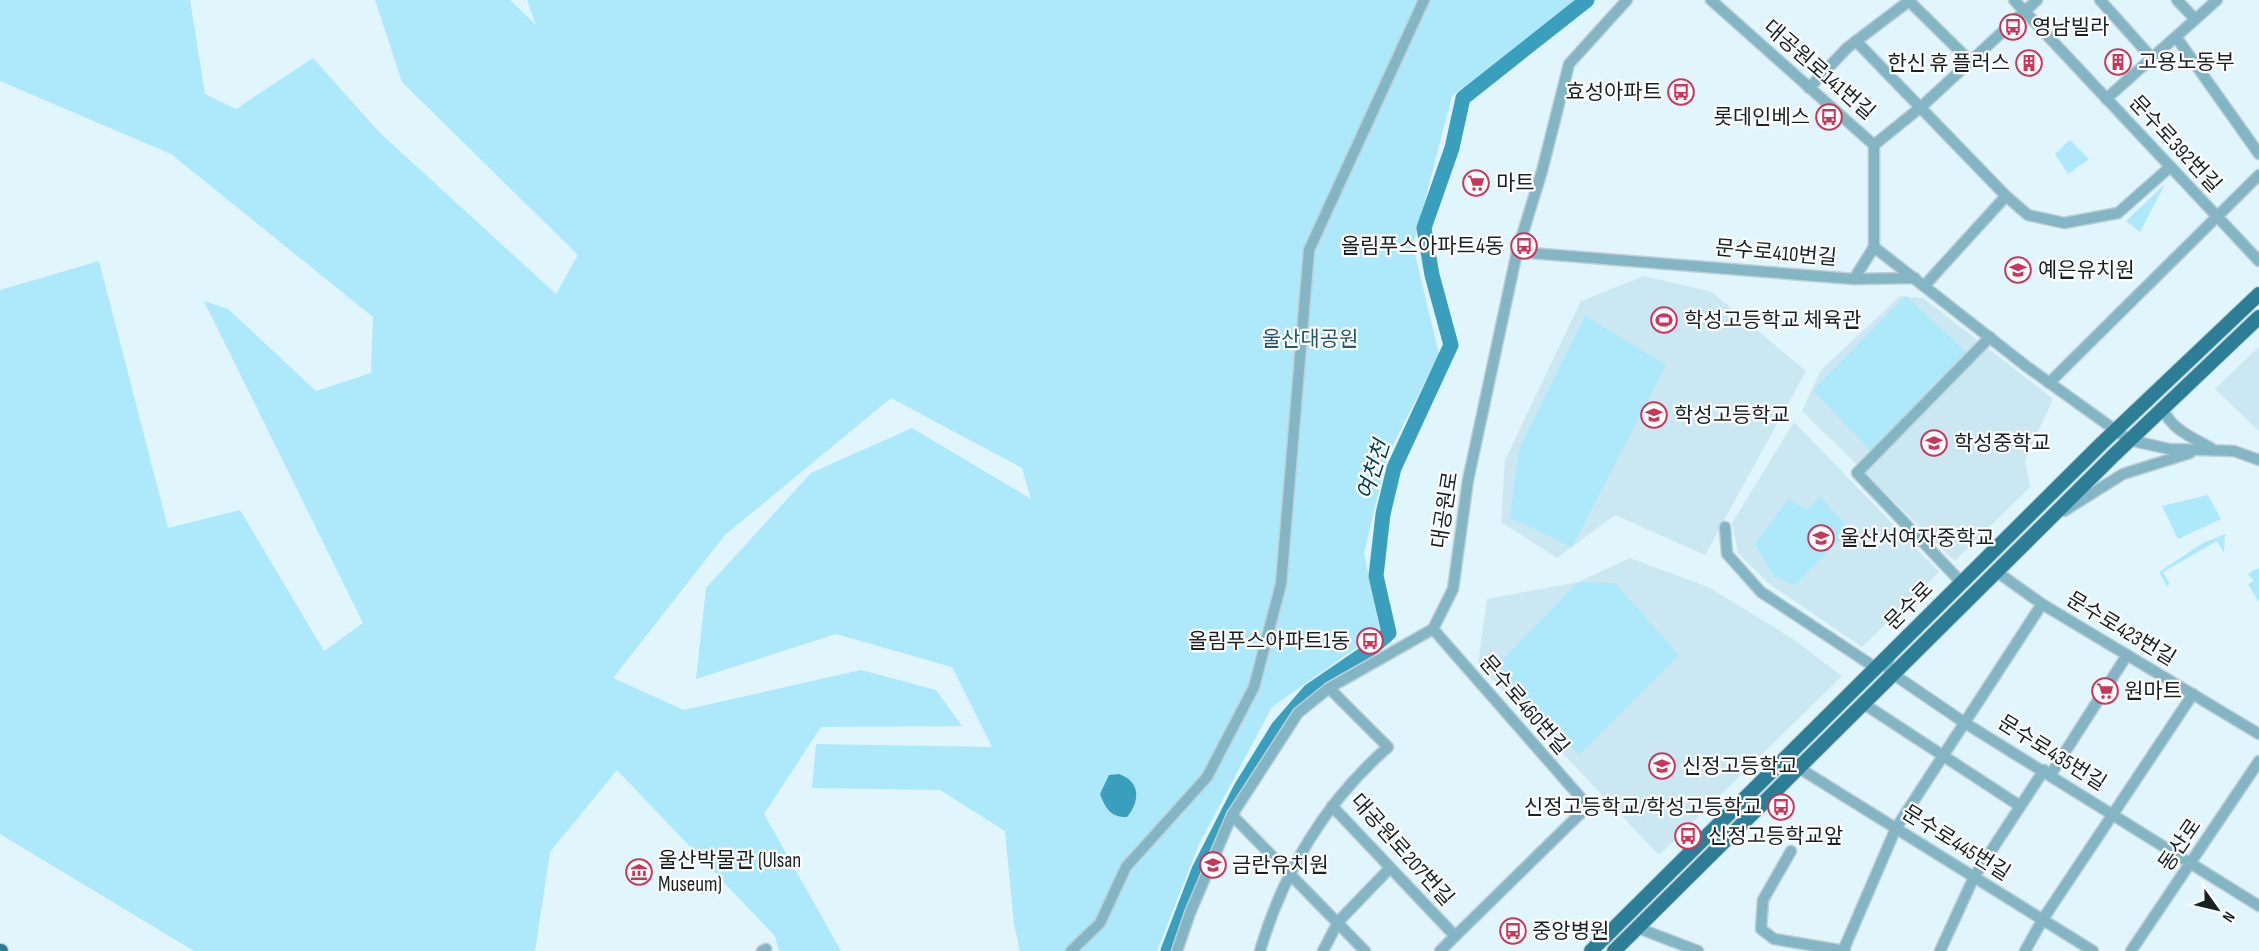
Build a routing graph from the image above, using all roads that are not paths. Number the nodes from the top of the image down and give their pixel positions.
1 (1424, 0) edge
2 (1627, 0) edge
3 (1711, 0) edge
4 (2014, 0) edge
5 (2037, 0) edge
6 (2100, 0) edge
7 (2177, 0) edge
8 (2217, 0) edge
9 (1908, 1) edge
10 (2025, 11) junction
11 (2195, 20) junction
12 (2176, 37) junction
13 (1856, 41) junction
14 (2152, 58) junction
15 (1971, 62) junction
16 (1809, 88) junction
17 (2106, 99) junction
18 (1921, 107) junction
19 (1874, 145) junction
20 (2259, 154) edge
21 (2170, 167) junction
22 (2259, 175) edge
23 (2006, 196) junction
24 (2215, 216) junction
25 (1874, 247) junction
26 (1517, 252) junction
27 (2259, 261) edge
28 (1915, 278) junction
29 (1854, 279) junction
30 (1924, 285) junction
31 (2259, 294) edge
32 (2259, 317) edge
33 (1990, 337) junction
34 (2049, 383) junction
35 (2163, 408) junction
36 (2114, 432) junction
37 (2129, 441) junction
38 (2211, 448) junction
39 (2259, 460) edge
40 (2043, 526) junction
41 (1725, 527) dead end
42 (1996, 572) junction
43 (1962, 583) junction
44 (2042, 604) junction
45 (1433, 629) junction
46 (1891, 652) junction
47 (2127, 655) junction
48 (1876, 668) junction
49 (1893, 674) junction
50 (1329, 688) junction
51 (2193, 694) junction
52 (1863, 704) junction
53 (1828, 716) junction
54 (1965, 723) junction
55 (1839, 728) junction
56 (2259, 734) edge
57 (1944, 755) junction
58 (2259, 761) edge
59 (1799, 768) junction
60 (2047, 772) junction
61 (1332, 806) junction
62 (2020, 806) junction
63 (2114, 814) junction
64 (1232, 815) junction
65 (1896, 828) junction
66 (1791, 851) dead end
67 (2192, 863) junction
68 (1678, 865) junction
69 (1390, 868) junction
70 (1291, 874) junction
71 (1690, 876) junction
72 (1974, 877) junction
73 (1650, 893) junction
74 (2259, 906) edge
75 (2043, 919) junction
76 (1338, 922) junction
77 (1638, 928) junction
78 (1610, 932) junction
79 (1455, 936) junction
80 (1071, 951) edge
81 (1177, 951) edge
82 (1260, 951) edge
83 (1323, 951) edge
84 (1365, 951) edge
85 (1440, 951) edge
86 (1591, 951) edge
87 (1614, 951) edge
88 (1698, 951) edge
89 (1844, 951) edge
90 (1940, 951) edge
91 (2025, 951) edge
92 (2093, 951) edge
93 (2131, 951) edge

1 - 80 street
2 - 26 street, 대공원로
3 - 16 street, 대공원로141번길
4 - 10 street, 문수로392번길
5 - 10 street
6 - 14 street
7 - 11 street
8 - 11 street
9 - 13 street
9 - 15 street
10 - 15 street
10 - 17 street, 문수로392번길
11 - 12 street
12 - 14 street
12 - 20 street
13 - 16 street
13 - 18 street
14 - 17 street
15 - 18 street
16 - 19 street, 대공원로141번길
17 - 21 street, 문수로392번길
18 - 19 street
18 - 23 street
19 - 25 street
21 - 23 street
21 - 24 street, 문수로392번길
22 - 24 street
23 - 30 street
24 - 27 street, 문수로392번길
24 - 34 street
25 - 28 street
25 - 29 street, 문수로410번길
26 - 29 street, 문수로410번길
26 - 45 street, 대공원로
28 - 29 street
28 - 30 street
30 - 33 street
31 - 36 main road, 문수로
32 - 35 main road, 문수로
33 - 34 street
33 - 43 street
34 - 36 street
35 - 37 main road, 문수로
35 - 38 street
36 - 37 street
36 - 43 main road, 문수로
37 - 38 street
37 - 40 main road, 문수로
38 - 39 street
38 - 40 street
40 - 42 main road, 문수로
41 - 48 street
42 - 44 street, 문수로423번길
42 - 49 main road, 문수로
43 - 46 main road, 문수로
44 - 47 street, 문수로423번길
44 - 54 street
45 - 50 street
45 - 79 street, 문수로460번길
46 - 48 main road, 문수로
46 - 49 street
47 - 51 street, 문수로423번길
47 - 60 street
48 - 53 main road, 문수로
49 - 52 main road, 문수로
49 - 54 street, 문수로435번길
50 - 61 street, 대공원로207번길
50 - 64 street
51 - 56 street, 문수로423번길
51 - 63 street
52 - 55 main road, 문수로
52 - 57 street
53 - 55 main road
53 - 68 main road, 문수로
54 - 57 street
54 - 60 street, 문수로435번길
55 - 59 main road, 문수로
57 - 62 street
57 - 65 street
58 - 67 street, 동산로
59 - 65 street, 문수로445번길
59 - 71 main road, 문수로
60 - 62 street
60 - 63 street, 문수로435번길
61 - 69 street, 대공원로207번길
61 - 70 street
62 - 72 street
63 - 67 street, 문수로435번길
63 - 75 street
64 - 70 street
64 - 81 street
65 - 72 street, 문수로445번길
65 - 89 street
66 - 89 street
67 - 74 street, 문수로435번길
67 - 93 street, 동산로
68 - 71 main road
68 - 73 main road, 문수로
69 - 76 street
69 - 79 street, 대공원로207번길
70 - 76 street
70 - 82 street
71 - 77 main road, 문수로
72 - 75 street, 문수로445번길
72 - 90 street
73 - 77 main road
73 - 78 main road, 문수로
75 - 91 street
75 - 92 street, 문수로445번길
76 - 83 street
76 - 84 street
77 - 78 main road
77 - 87 main road, 문수로
77 - 88 street
78 - 86 main road, 문수로
79 - 85 street

